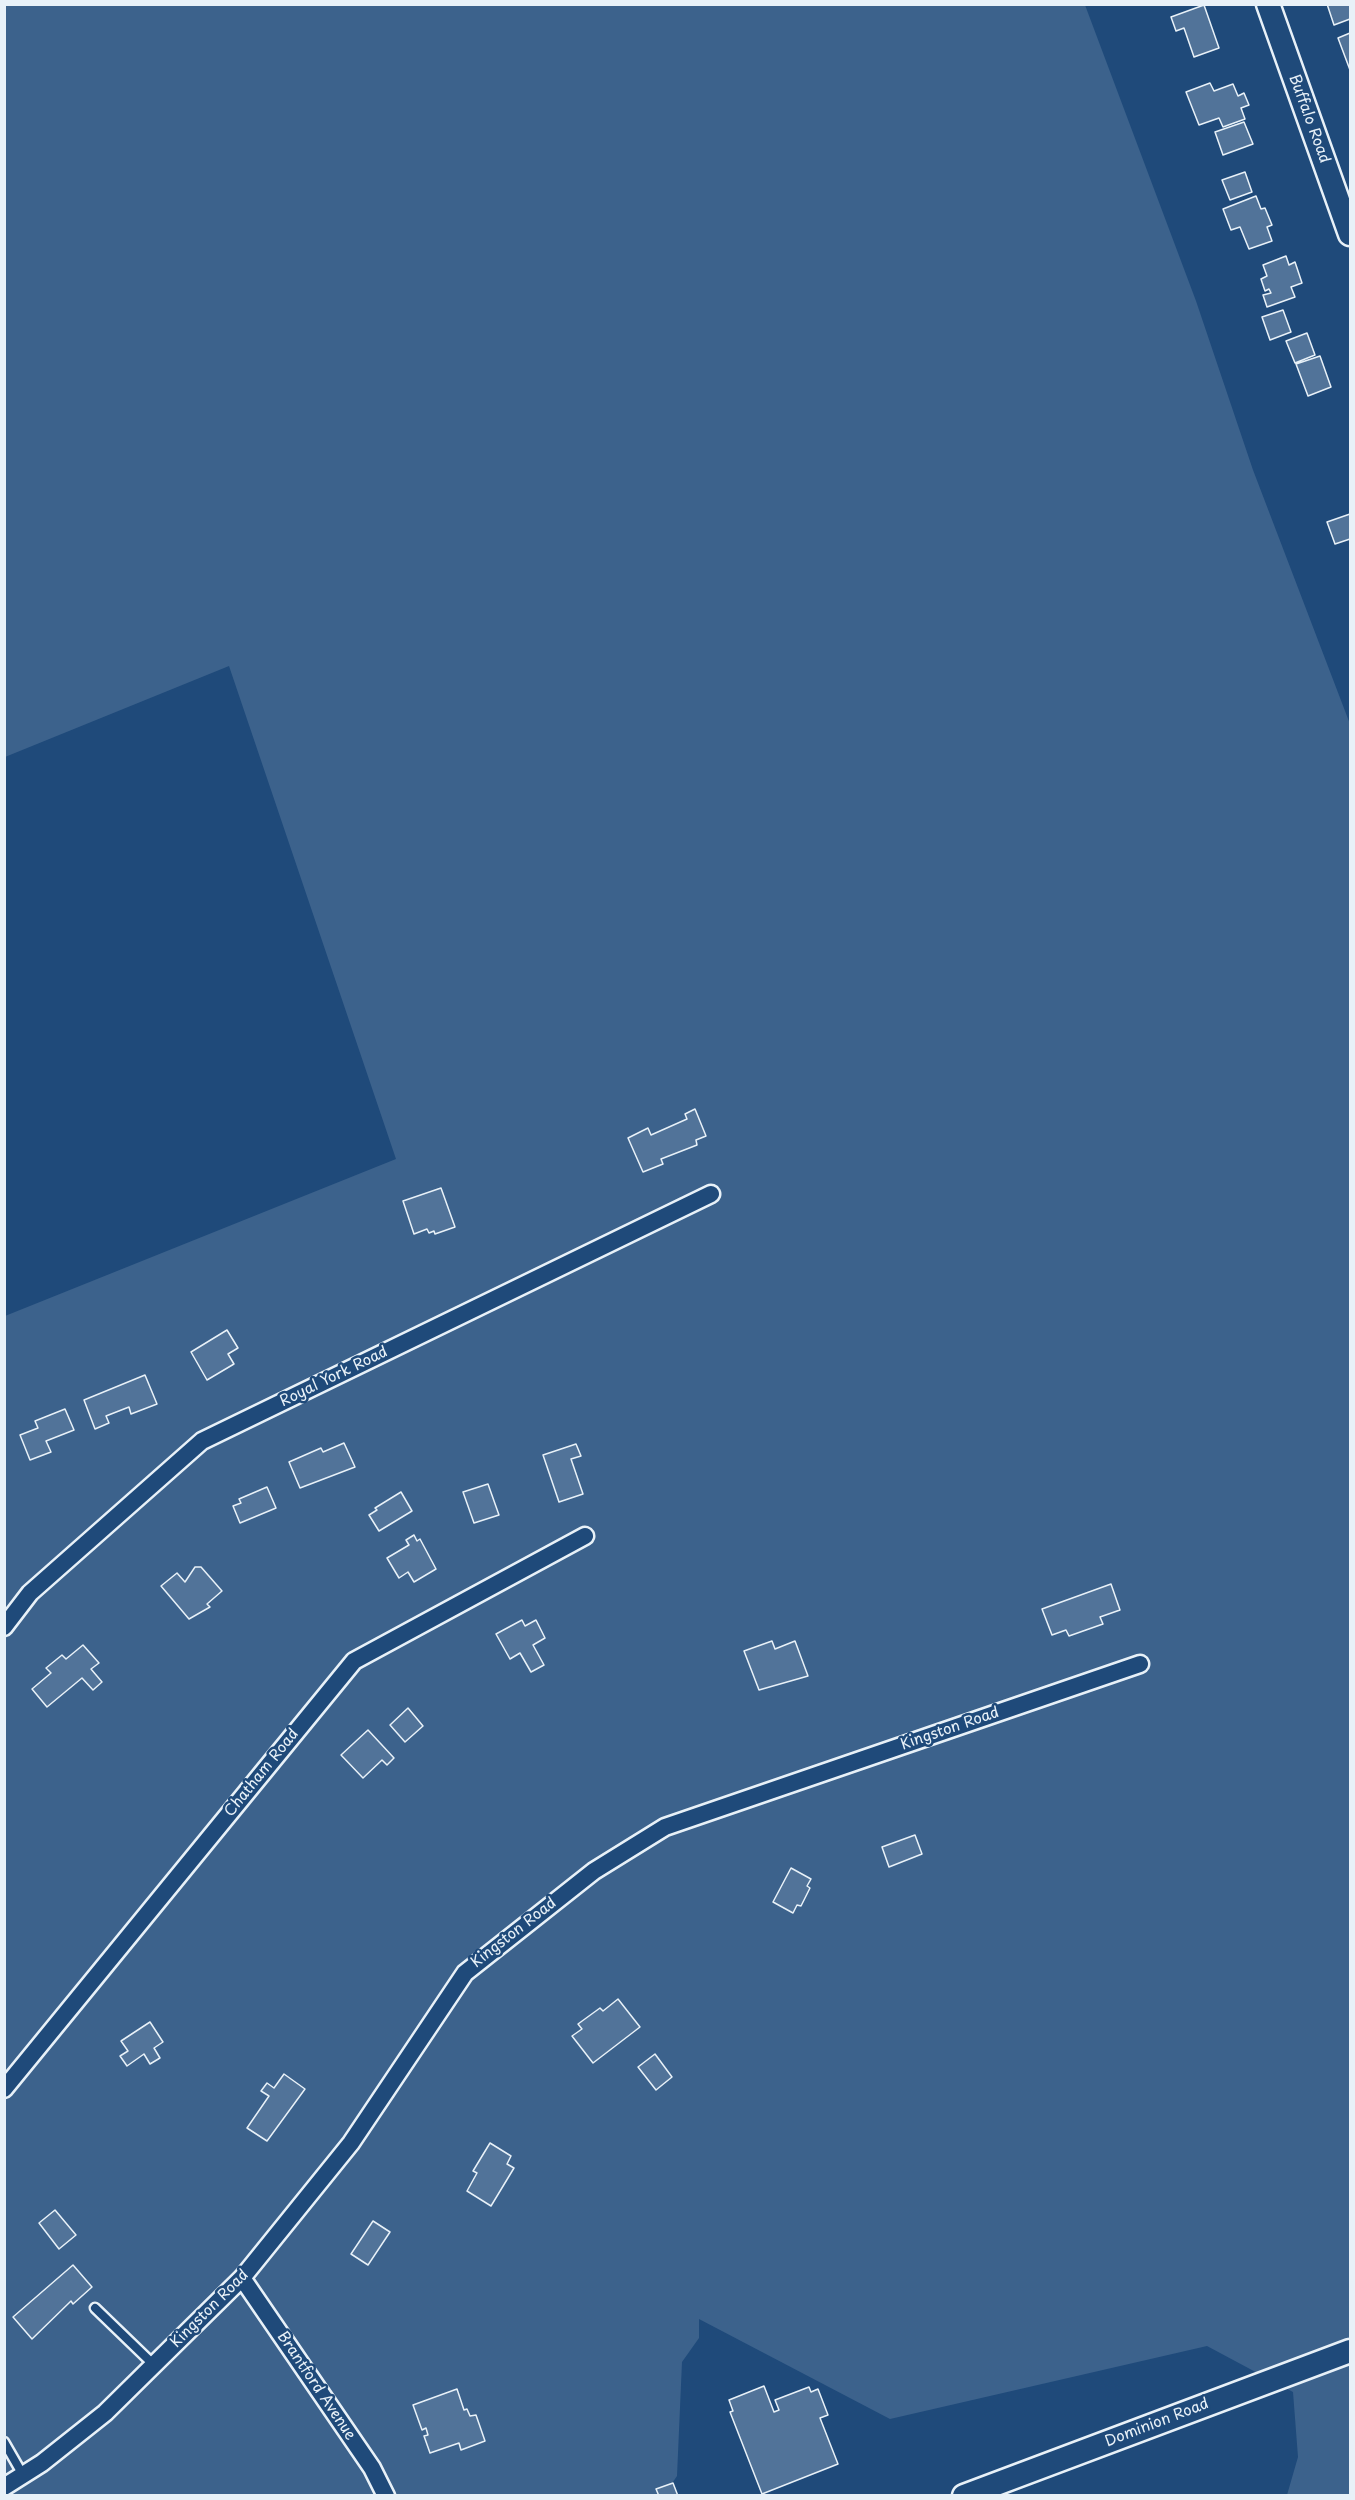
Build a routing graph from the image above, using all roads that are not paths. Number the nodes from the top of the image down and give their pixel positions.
1 (1268, 4) edge
2 (1350, 234) edge
3 (711, 1194) dead end
4 (585, 1536) dead end
5 (4, 1627) edge
6 (1140, 1664) dead end
7 (4, 2089) edge
8 (242, 2278) junction
9 (94, 2308) dead end
10 (1350, 2351) edge
11 (154, 2365) junction
12 (4, 2442) edge
13 (23, 2475) junction
14 (4, 2487) edge
15 (386, 2496) edge
16 (964, 2496) edge

1 - 2 main road, Buffalo Road
3 - 5 street, Royal York Road
4 - 7 street, Chatham Road
6 - 8 street, Kingston Road
8 - 11 street, Kingston Road
8 - 15 street, Brantford Avenue
9 - 11 lane
10 - 16 main road, Dominion Road
11 - 13 street, Kingston Road
12 - 13 lane
13 - 14 street, Kingston Road

